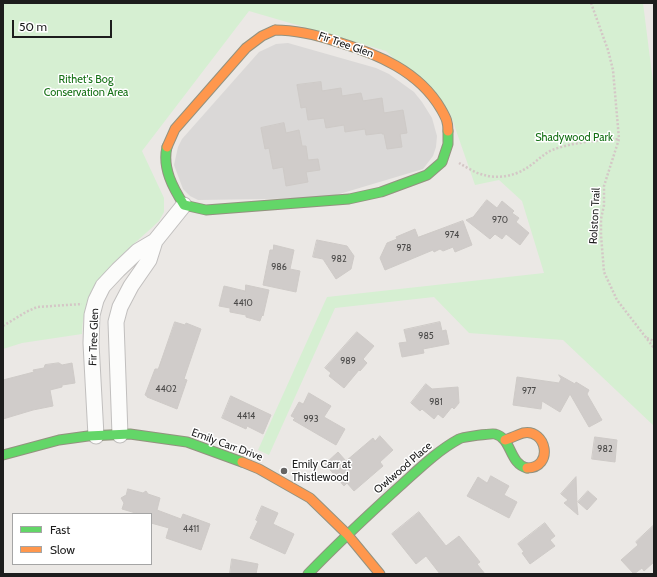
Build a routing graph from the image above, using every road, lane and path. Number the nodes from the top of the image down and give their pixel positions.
1 (591, 3) edge
2 (619, 139) junction
3 (444, 155) junction
4 (184, 205) junction
5 (155, 241) junction
6 (96, 300) junction
7 (3, 326) edge
8 (645, 336) junction
9 (654, 341) edge
10 (654, 348) edge
11 (120, 435) junction
12 (96, 436) junction
13 (505, 440) junction
14 (3, 455) edge
15 (347, 534) junction
16 (308, 574) edge
17 (380, 574) edge

1 - 2 path, Rolston Trail
2 - 3 path
2 - 8 path, Rolston Trail
3 - 4 street, Fir Tree Glen
3 - 4 street, Fir Tree Glen
4 - 5 street, Fir Tree Glen
5 - 6 street, Fir Tree Glen
5 - 11 street, Fir Tree Glen
6 - 7 path
6 - 12 street, Fir Tree Glen
8 - 9 path
8 - 10 path, Rolston Trail
11 - 12 street, Emily Carr Drive
11 - 15 street, Emily Carr Drive
12 - 14 street, Emily Carr Drive
13 - 13 street
13 - 15 street, Owlwood Place
15 - 16 street, Owlwood Place
15 - 17 street, Emily Carr Drive

